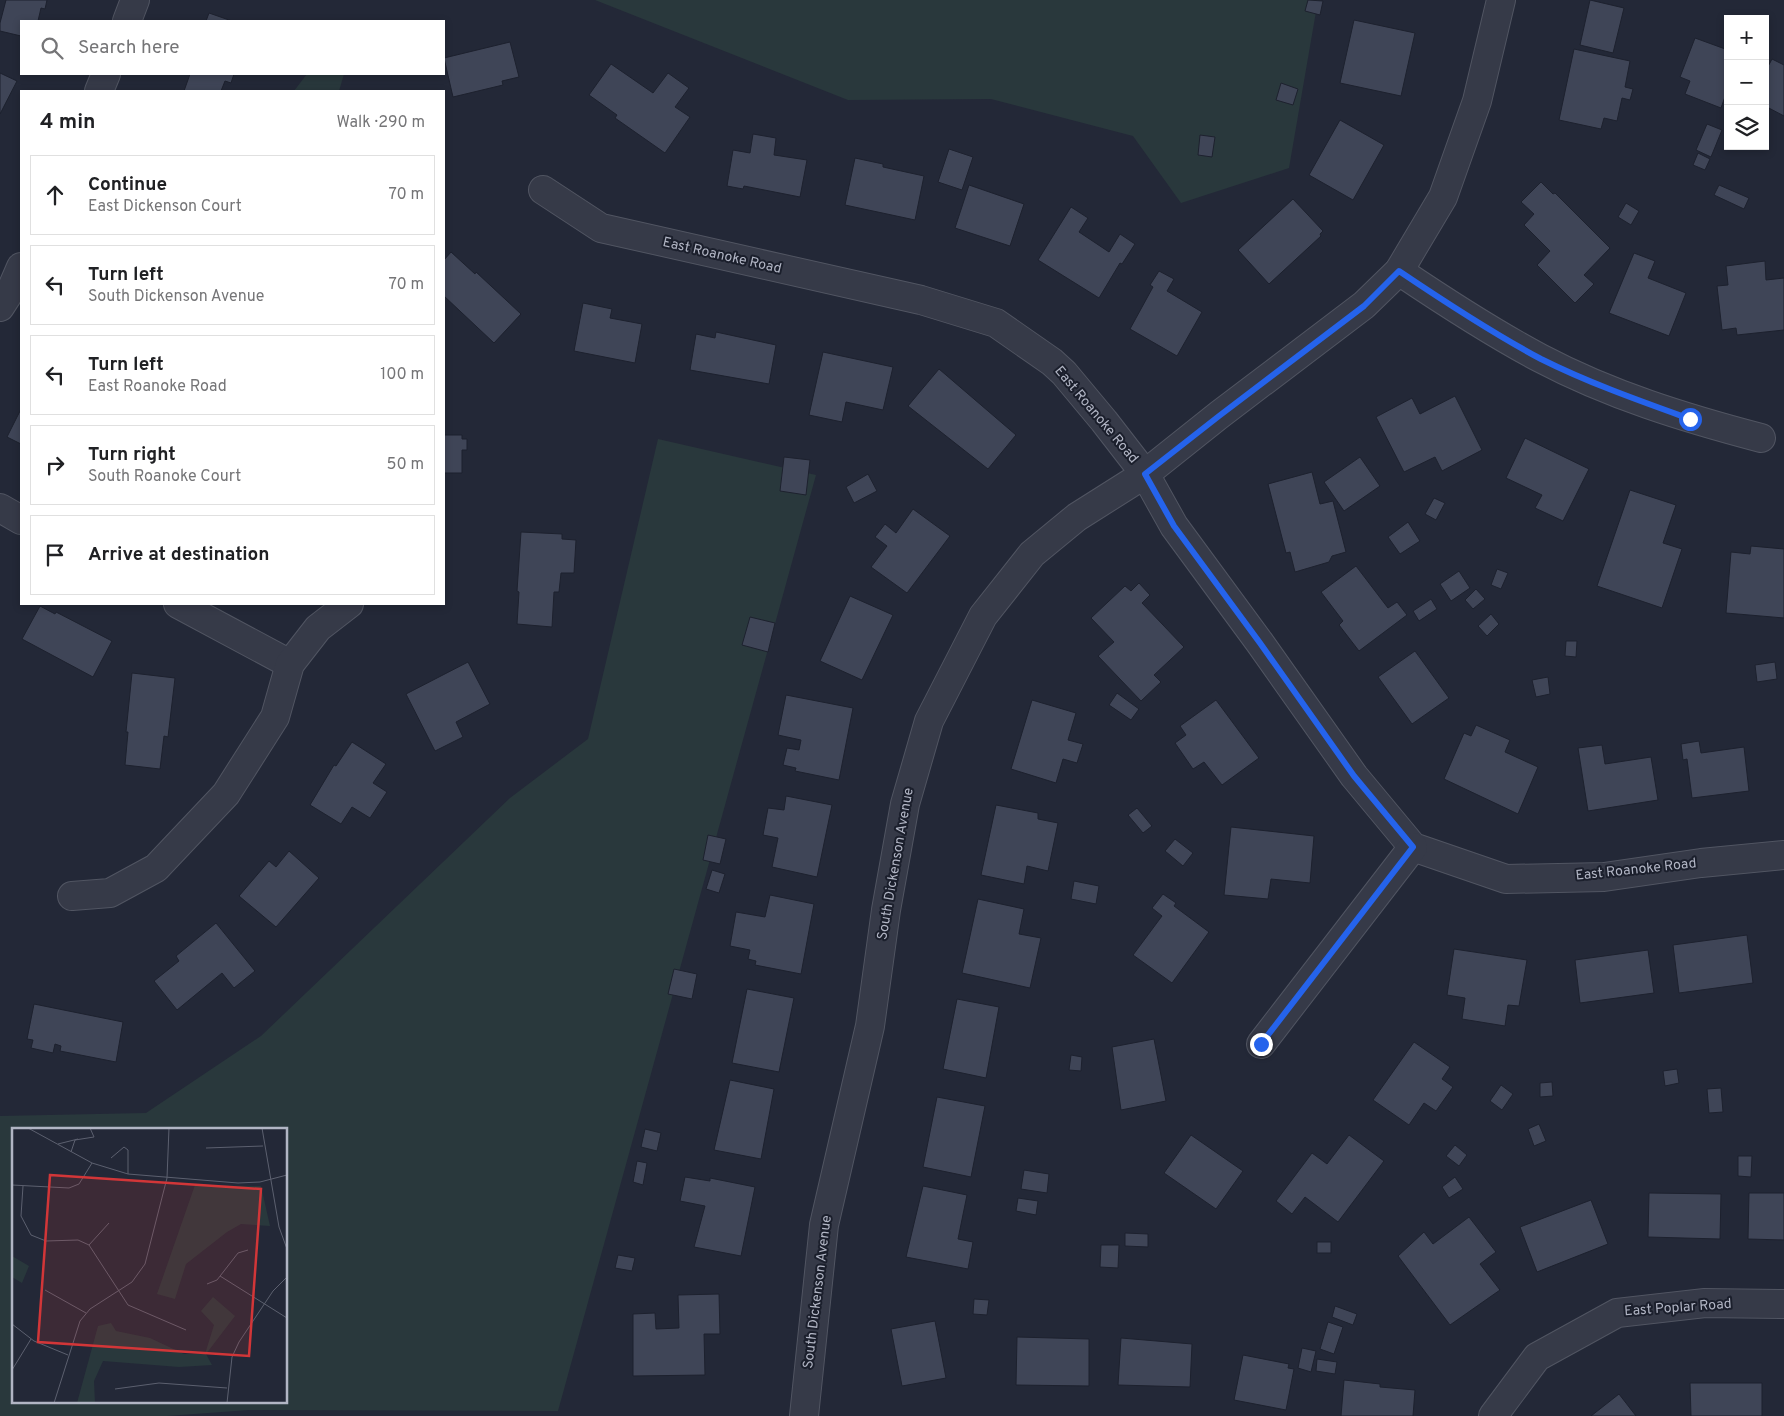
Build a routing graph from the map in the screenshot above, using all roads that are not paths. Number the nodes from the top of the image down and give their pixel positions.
1 (135, 0) edge
2 (1501, 0) edge
3 (127, 20) edge
4 (106, 75) edge
5 (99, 90) edge
6 (543, 190) dead end
7 (20, 269) edge
8 (1399, 271) junction
9 (0, 307) edge
10 (1761, 438) dead end
11 (1145, 474) junction
12 (0, 508) edge
13 (20, 519) edge
14 (180, 605) edge
15 (348, 605) edge
16 (290, 664) junction
17 (1413, 847) junction
18 (1784, 855) edge
19 (72, 896) dead end
20 (1261, 1044) dead end
21 (1784, 1304) edge
22 (804, 1416) edge
23 (1494, 1416) edge

1 - 3 street
2 - 8 street, South Dickenson Avenue
4 - 5 street
6 - 11 street, East Roanoke Road
7 - 9 street
8 - 10 street
8 - 11 street, South Dickenson Avenue
11 - 17 street, East Roanoke Road
11 - 22 street, South Dickenson Avenue
12 - 13 street
14 - 16 street
15 - 16 street
16 - 19 street
17 - 18 street, East Roanoke Road
17 - 20 street
21 - 23 street, East Poplar Road

